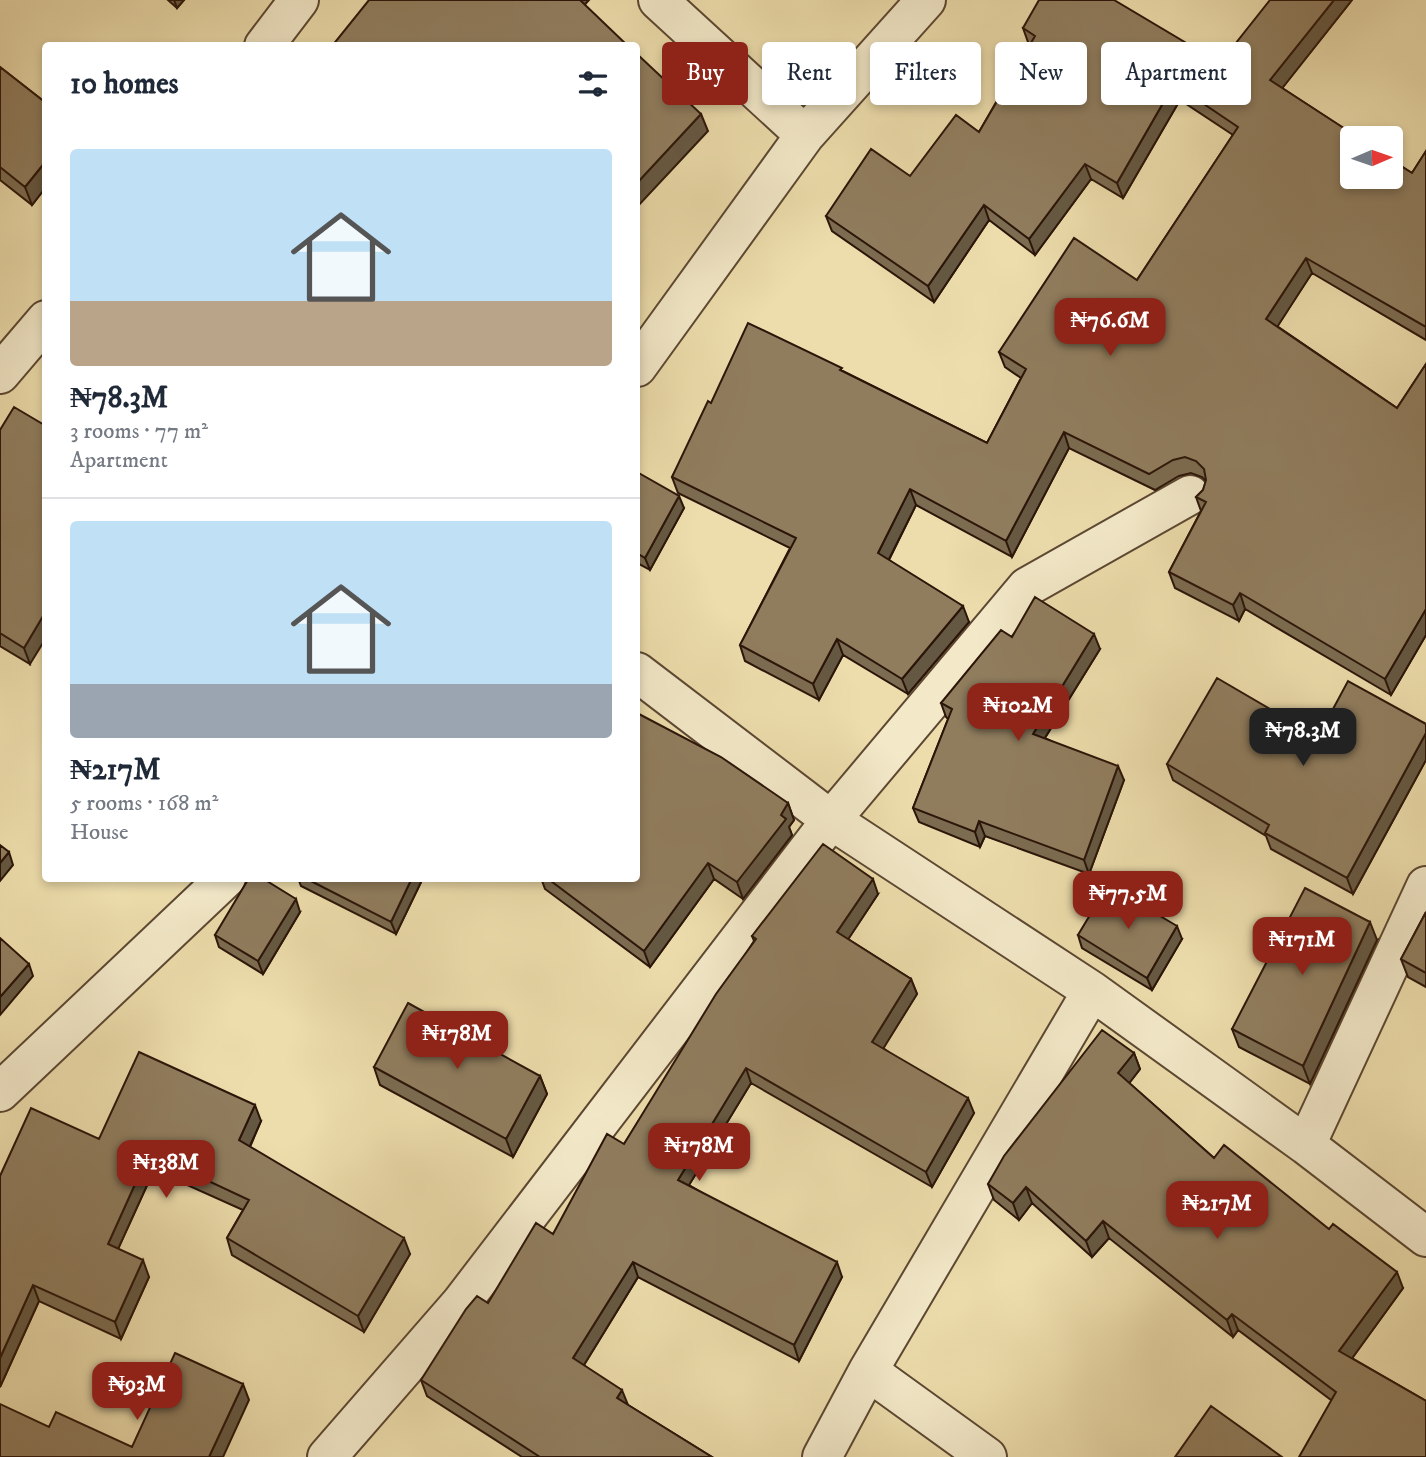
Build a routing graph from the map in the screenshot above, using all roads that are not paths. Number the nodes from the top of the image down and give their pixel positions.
1 (299, 0) edge
2 (658, 0) edge
3 (926, 0) edge
4 (267, 42) edge
5 (805, 135) junction
6 (42, 325) edge
7 (640, 363) edge
8 (0, 374) edge
9 (1190, 495) dead end
10 (640, 674) edge
11 (831, 820) junction
12 (222, 882) edge
13 (1426, 886) edge
14 (1092, 990) junction
15 (0, 1092) edge
16 (1306, 1145) junction
17 (1426, 1237) edge
18 (868, 1371) junction
19 (327, 1457) edge
20 (821, 1457) edge
21 (987, 1457) edge

1 - 4 street
2 - 5 street
3 - 5 street
5 - 7 street
6 - 8 street
9 - 11 street
10 - 11 street
11 - 14 street
11 - 19 street
12 - 15 street
13 - 16 street
14 - 16 street
14 - 18 street
16 - 17 street
18 - 20 street
18 - 21 street

